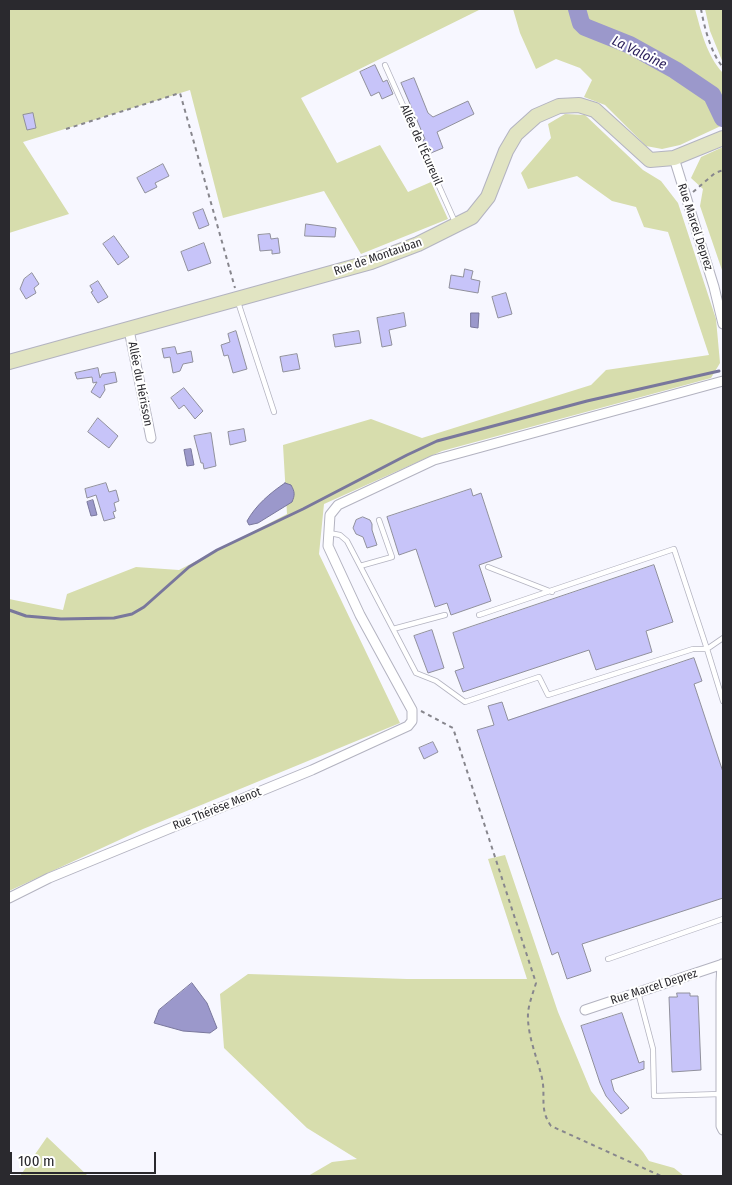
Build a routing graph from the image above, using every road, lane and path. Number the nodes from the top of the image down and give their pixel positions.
1 (701, 9) edge
2 (385, 65) dead end
3 (723, 67) edge
4 (66, 129) dead end
5 (723, 138) edge
6 (674, 158) junction
7 (723, 170) edge
8 (686, 198) junction
9 (457, 226) junction
10 (238, 300) junction
11 (723, 324) edge
12 (130, 330) junction
13 (9, 362) edge
14 (723, 380) edge
15 (274, 412) dead end
16 (151, 438) dead end
17 (379, 520) dead end
18 (329, 533) junction
19 (360, 566) junction
20 (488, 567) dead end
21 (552, 592) junction
22 (445, 615) dead end
23 (480, 615) dead end
24 (393, 630) junction
25 (723, 638) edge
26 (707, 649) junction
27 (723, 701) edge
28 (412, 710) junction
29 (9, 898) edge
30 (723, 919) edge
31 (608, 959) dead end
32 (723, 964) edge
33 (638, 992) junction
34 (585, 1010) dead end
35 (721, 1094) junction
36 (723, 1130) edge
37 (662, 1176) edge

1 - 3 path
2 - 9 lane, Allée de l'Écureuil
4 - 10 path
5 - 6 street, Rue de Montauban
6 - 8 street, Rue Marcel Deprez
6 - 9 street, Rue de Montauban
7 - 8 path
8 - 11 street, Rue Marcel Deprez
9 - 10 street, Rue de Montauban
10 - 12 street, Rue de Montauban
10 - 15 lane
12 - 13 street, Rue de Montauban
12 - 16 street, Allée du Hérisson
14 - 18 street
17 - 19 lane
18 - 19 lane
18 - 28 street
19 - 24 lane
20 - 21 lane
21 - 23 lane
21 - 26 lane
22 - 24 lane
24 - 26 lane
25 - 26 lane
26 - 27 lane
28 - 29 street, Rue Thérèse Menot
28 - 37 path
30 - 31 lane
32 - 33 street, Rue Marcel Deprez
32 - 35 street
33 - 34 street, Rue Marcel Deprez
33 - 35 lane
35 - 36 street

